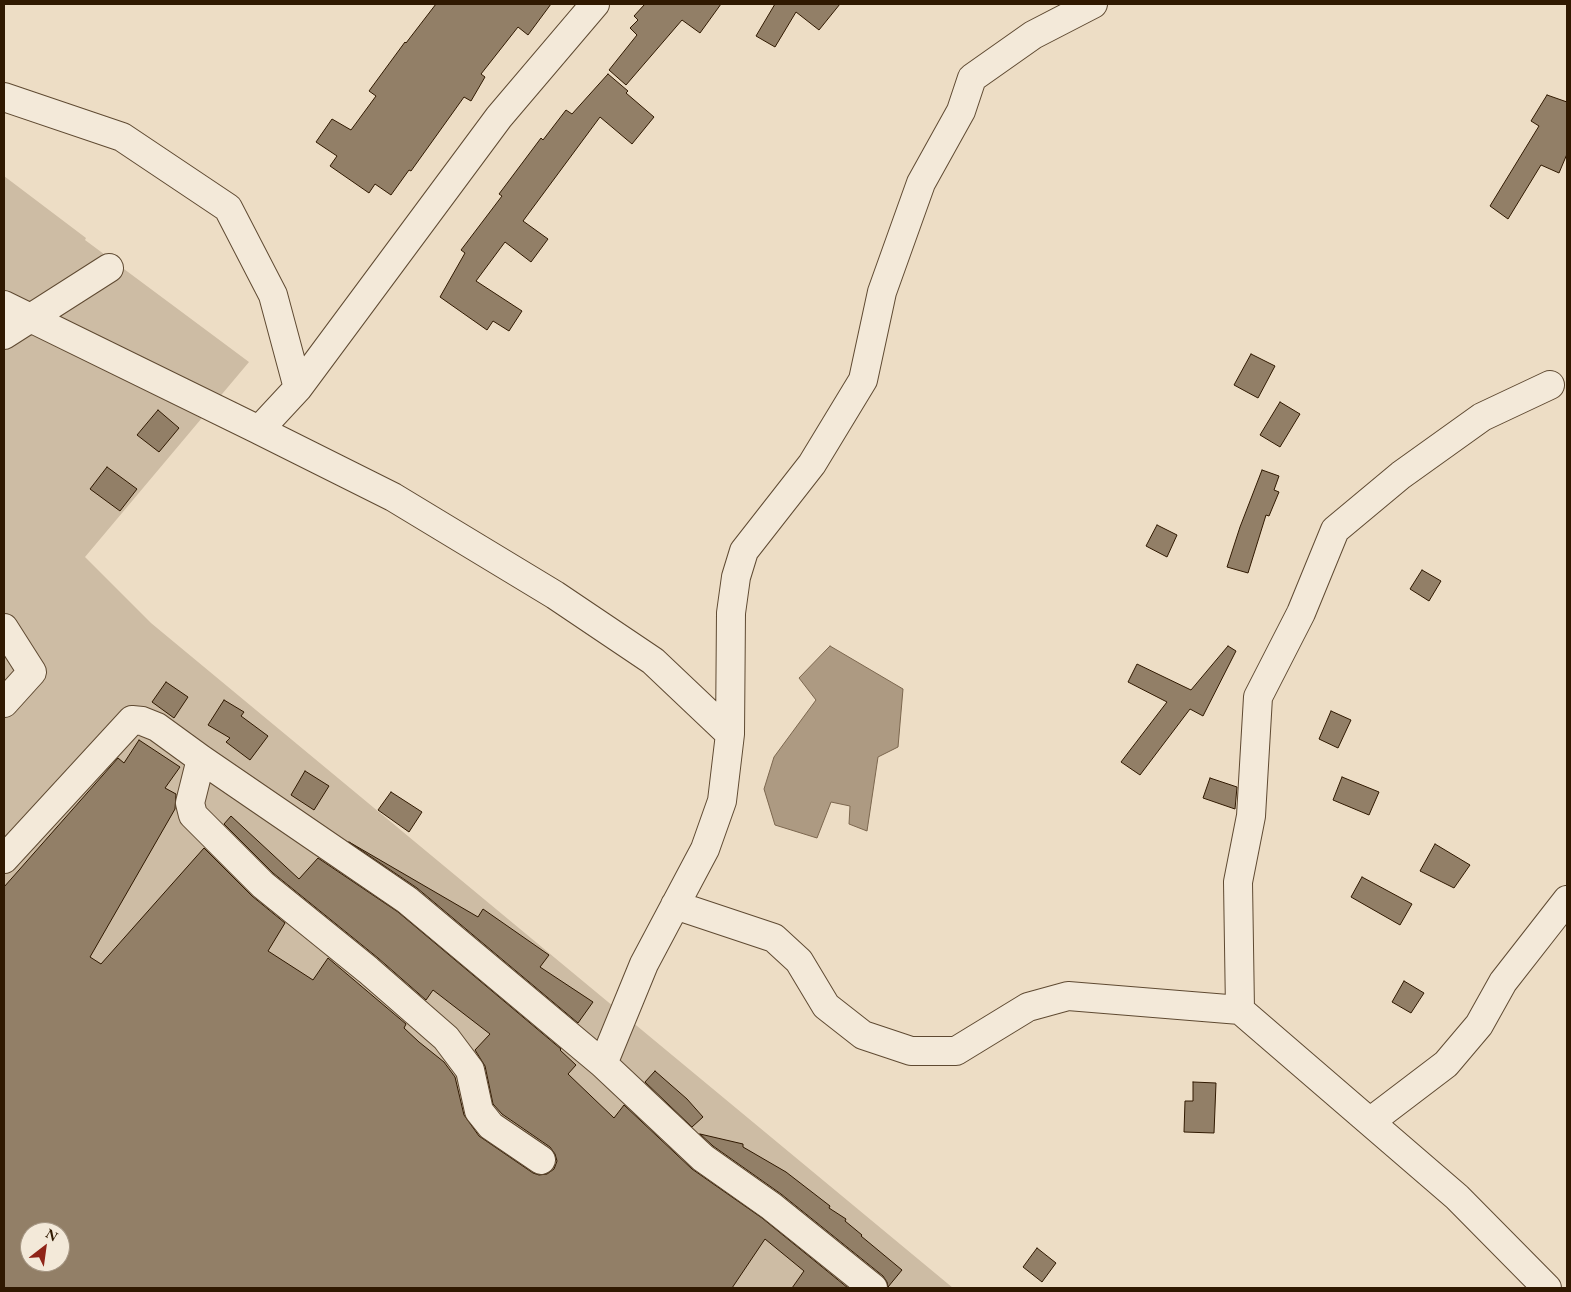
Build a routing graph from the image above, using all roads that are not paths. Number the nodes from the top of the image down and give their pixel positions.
1 (595, 4) edge
2 (1094, 4) edge
3 (4, 97) edge
4 (109, 268) dead end
5 (4, 304) edge
6 (4, 334) edge
7 (1550, 385) dead end
8 (298, 388) junction
9 (259, 430) junction
10 (4, 628) edge
11 (4, 656) edge
12 (32, 672) junction
13 (4, 703) edge
14 (730, 734) junction
15 (201, 759) junction
16 (4, 859) edge
17 (1567, 900) edge
18 (675, 905) junction
19 (1240, 1010) junction
20 (603, 1064) junction
21 (1375, 1118) dead end
22 (541, 1160) dead end
23 (873, 1288) edge
24 (1547, 1288) edge

1 - 8 street
2 - 14 street
3 - 8 street
4 - 6 street
5 - 9 street
7 - 19 street
8 - 9 street
9 - 14 street
10 - 12 street
11 - 12 street
12 - 13 street
14 - 18 street
15 - 16 street
15 - 20 street
15 - 22 street
17 - 21 street
18 - 19 street
18 - 20 street
19 - 24 street
20 - 23 street

